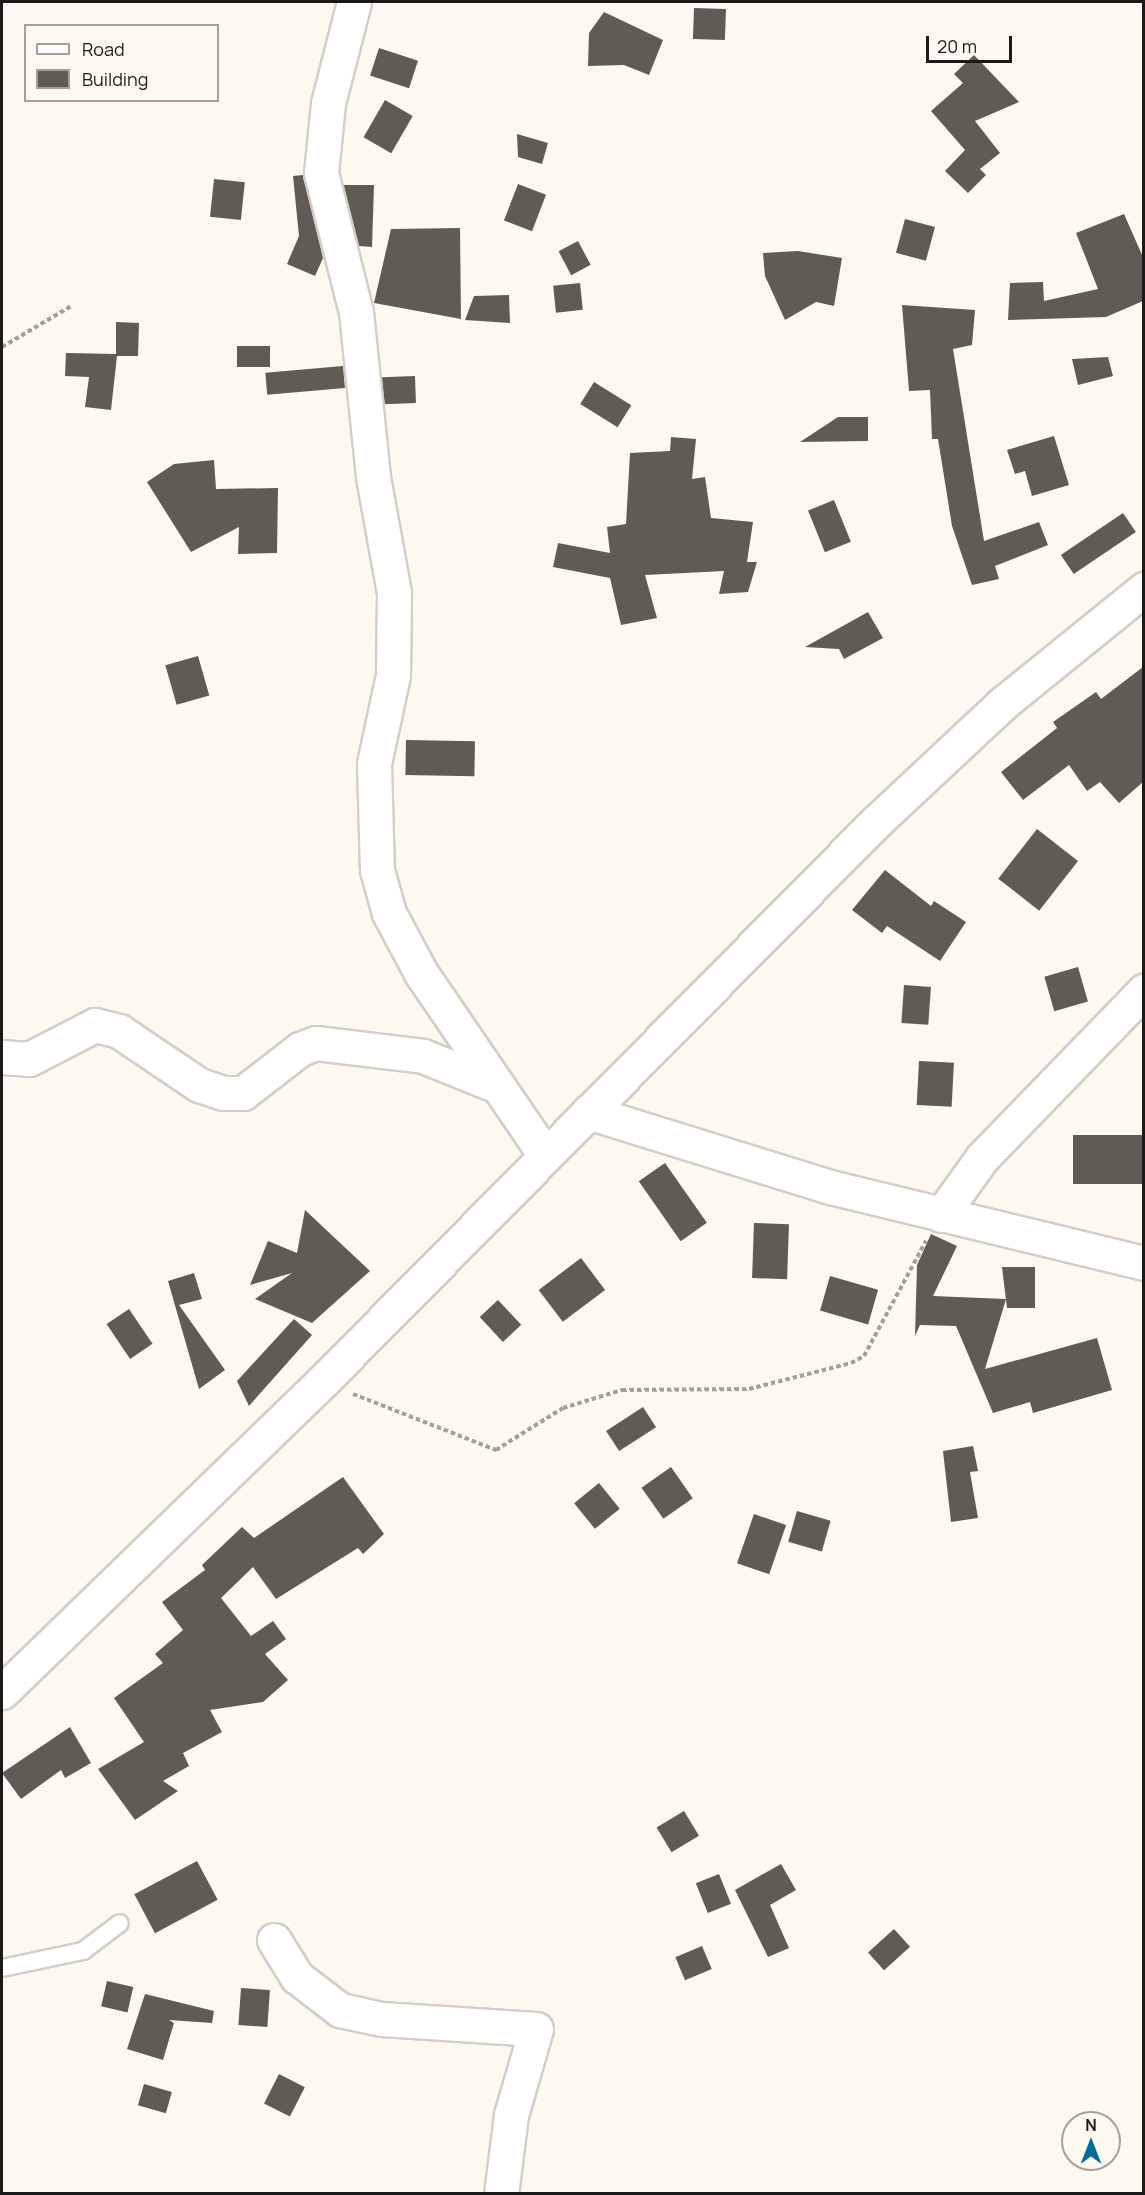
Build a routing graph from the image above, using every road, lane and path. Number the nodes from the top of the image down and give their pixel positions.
1 (354, 2) edge
2 (71, 306) dead end
3 (2, 347) edge
4 (1143, 589) edge
5 (1143, 991) edge
6 (2, 1057) edge
7 (490, 1083) junction
8 (588, 1112) junction
9 (545, 1155) junction
10 (941, 1215) junction
11 (1143, 1263) edge
12 (322, 1382) junction
13 (2, 1692) edge
14 (120, 1923) dead end
15 (274, 1940) dead end
16 (2, 1968) edge
17 (501, 2193) edge

1 - 7 street
2 - 3 path
4 - 8 street
5 - 10 street
6 - 7 street
7 - 9 street
8 - 9 street
8 - 10 street
9 - 12 street
10 - 11 street
10 - 12 path
12 - 13 street
14 - 16 lane
15 - 17 street

